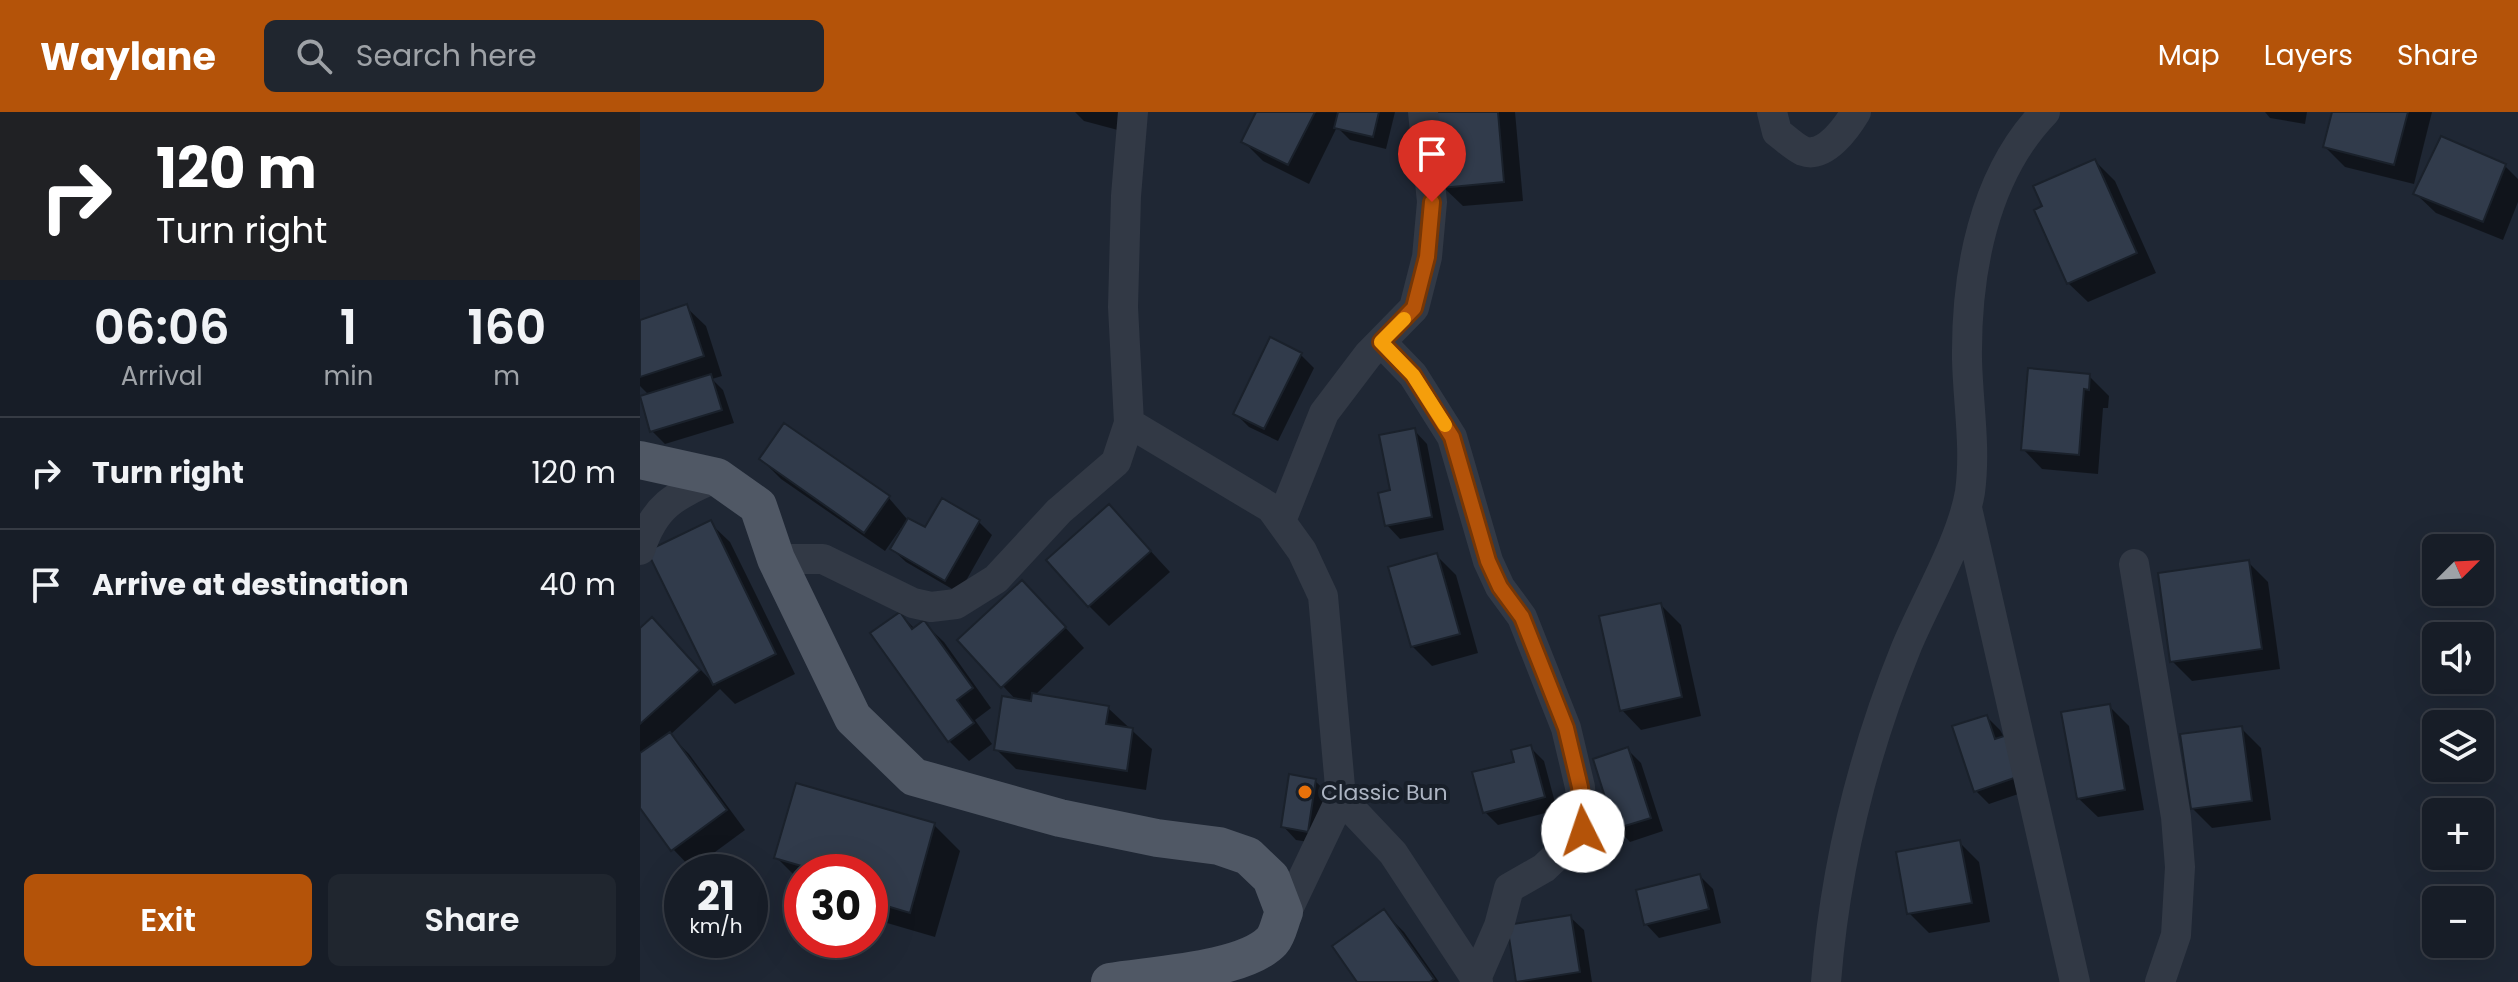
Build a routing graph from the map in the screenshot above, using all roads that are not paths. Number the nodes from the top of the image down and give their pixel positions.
1 (1133, 112) edge
2 (1423, 112) edge
3 (1772, 112) edge
4 (1856, 112) edge
5 (2045, 112) edge
6 (1381, 342) junction
7 (1129, 423) junction
8 (640, 460) edge
9 (717, 477) junction
10 (1967, 508) junction
11 (1281, 521) junction
12 (640, 550) edge
13 (776, 559) junction
14 (2134, 564) dead end
15 (1341, 798) junction
16 (1273, 940) junction
17 (1477, 981) edge
18 (1110, 982) edge
19 (1826, 982) edge
20 (2075, 982) edge
21 (2160, 982) edge

1 - 7 street
2 - 6 street
3 - 4 street
5 - 10 street
6 - 11 street
6 - 17 street
7 - 11 street
7 - 13 street
8 - 9 main road
9 - 12 street
9 - 13 main road
10 - 19 street
10 - 20 street
11 - 15 street
13 - 16 main road
14 - 21 street
15 - 16 street
15 - 17 street
16 - 18 main road

